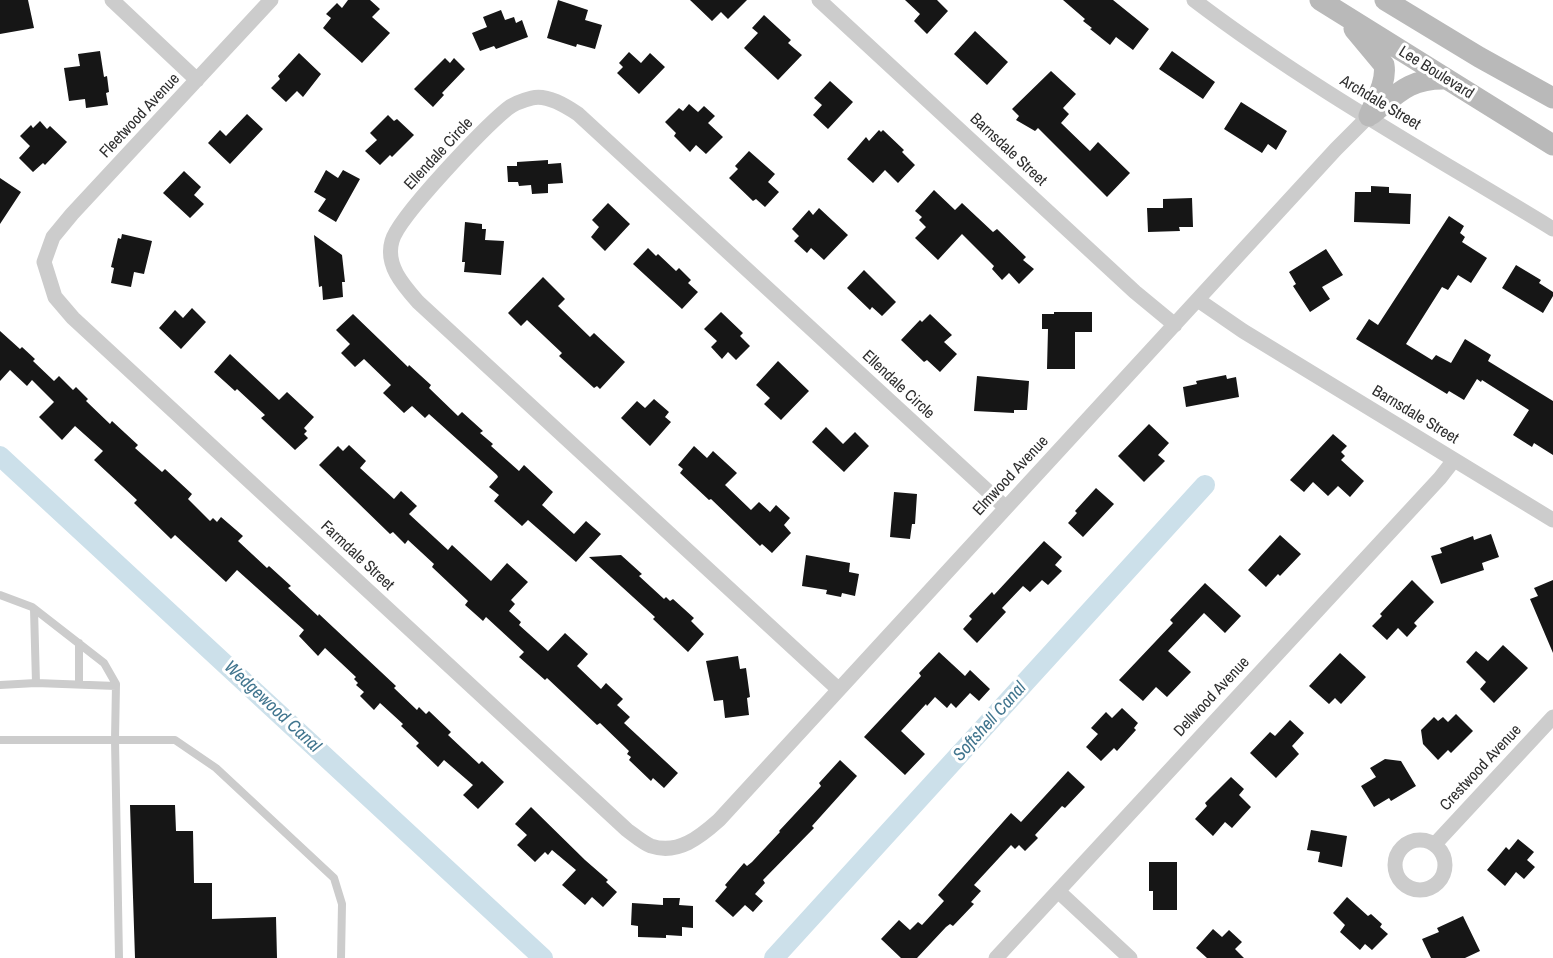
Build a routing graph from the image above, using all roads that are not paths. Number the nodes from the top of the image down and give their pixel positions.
1 (112, 0) edge
2 (271, 0) edge
3 (819, 0) edge
4 (1194, 0) edge
5 (1320, 0) edge
6 (1385, 0) edge
7 (1343, 15) junction
8 (1446, 79) junction
9 (198, 80) junction
10 (1553, 98) edge
11 (1369, 116) junction
12 (1523, 127) junction
13 (1553, 130) edge
14 (1553, 145) edge
15 (1553, 229) edge
16 (44, 262) joint
17 (1198, 300) junction
18 (1176, 325) junction
19 (1454, 460) junction
20 (1005, 507) junction
21 (1553, 520) edge
22 (0, 595) edge
23 (34, 609) junction
24 (79, 643) junction
25 (36, 683) junction
26 (80, 684) junction
27 (0, 685) edge
28 (116, 686) junction
29 (838, 688) junction
30 (1553, 717) edge
31 (0, 740) edge
32 (115, 740) junction
33 (1435, 844) dead end
34 (671, 849) joint
35 (1058, 891) junction
36 (119, 958) edge
37 (341, 958) edge
38 (996, 958) edge
39 (1130, 958) edge

1 - 9 street
2 - 9 street, Fleetwood Avenue
3 - 18 street, Barnsdale Street
4 - 11 street, Archdale Street
5 - 7 main road, Lee Boulevard
6 - 10 main road
7 - 8 main road, Lee Boulevard
7 - 11 main road
8 - 11 main road
8 - 12 main road, Lee Boulevard
9 - 16 street, Fleetwood Avenue
11 - 15 street, Archdale Street
11 - 17 street, Elmwood Avenue
12 - 13 main road
12 - 14 main road, Lee Boulevard
16 - 34 street, Farmdale Street
17 - 18 street, Elmwood Avenue
17 - 19 street, Barnsdale Street
18 - 20 street, Elmwood Avenue
19 - 21 street, Barnsdale Street
19 - 35 street, Dellwood Avenue
20 - 29 street, Elmwood Avenue
20 - 29 street, Ellendale Circle
22 - 23 lane
23 - 24 lane
23 - 25 lane
24 - 26 lane
24 - 28 lane
25 - 26 lane
25 - 27 lane
26 - 28 lane
28 - 32 lane
29 - 34 street, Elmwood Avenue
30 - 33 street, Crestwood Avenue
31 - 32 lane
32 - 36 lane
32 - 37 lane
35 - 38 street, Dellwood Avenue
35 - 39 street

